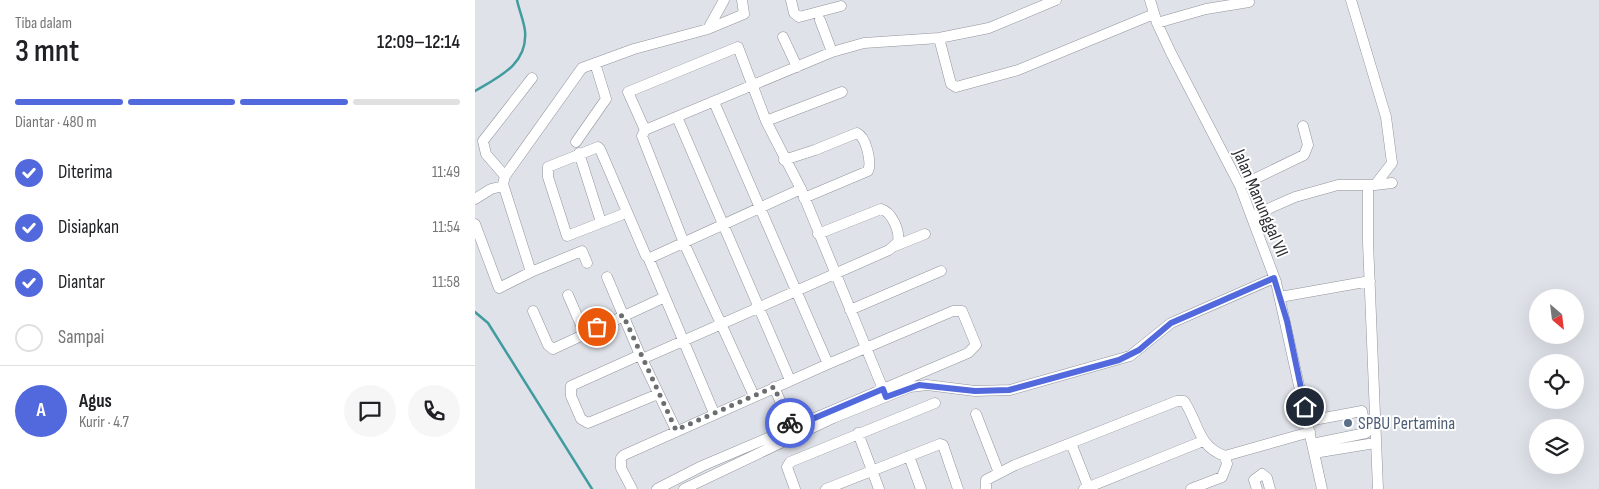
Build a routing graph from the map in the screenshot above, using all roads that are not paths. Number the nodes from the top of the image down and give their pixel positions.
1 (724, 0) edge
2 (742, 0) edge
3 (791, 0) edge
4 (1056, 0) edge
5 (1150, 0) edge
6 (1351, 0) edge
7 (1249, 2) dead end
8 (841, 6) dead end
9 (1155, 19) junction
10 (820, 20) dead end
11 (708, 29) junction
12 (783, 37) dead end
13 (939, 38) junction
14 (832, 52) junction
15 (595, 63) junction
16 (797, 67) junction
17 (531, 78) dead end
18 (753, 84) junction
19 (841, 92) dead end
20 (715, 102) junction
21 (677, 117) junction
22 (766, 121) junction
23 (1303, 126) dead end
24 (645, 130) junction
25 (576, 142) dead end
26 (579, 153) junction
27 (784, 160) junction
28 (504, 181) junction
29 (1392, 183) dead end
30 (1240, 186) junction
31 (1372, 186) junction
32 (803, 193) junction
33 (475, 198) edge
34 (761, 207) junction
35 (626, 213) junction
36 (1252, 216) junction
37 (601, 222) junction
38 (475, 224) edge
39 (723, 225) junction
40 (818, 234) junction
41 (925, 234) dead end
42 (684, 243) junction
43 (895, 246) junction
44 (648, 257) junction
45 (587, 263) dead end
46 (941, 271) dead end
47 (531, 272) junction
48 (835, 275) junction
49 (607, 276) dead end
50 (1274, 278) junction
51 (1370, 281) junction
52 (797, 292) junction
53 (568, 295) dead end
54 (665, 297) junction
55 (1280, 297) junction
56 (759, 308) junction
57 (850, 310) junction
58 (533, 311) dead end
59 (623, 315) junction
60 (722, 325) junction
61 (585, 332) junction
62 (683, 342) junction
63 (866, 348) junction
64 (641, 357) junction
65 (828, 364) junction
66 (790, 380) junction
67 (774, 387) junction
68 (884, 393) junction
69 (658, 394) junction
70 (754, 396) junction
71 (935, 403) dead end
72 (714, 413) junction
73 (976, 414) dead end
74 (1307, 421) junction
75 (791, 428) junction
76 (676, 430) junction
77 (1310, 432) junction
78 (858, 433) junction
79 (1203, 441) junction
80 (1071, 443) junction
81 (1375, 443) junction
82 (1313, 448) junction
83 (909, 456) junction
84 (1225, 456) junction
85 (873, 471) junction
86 (999, 473) junction
87 (839, 487) edge
88 (1087, 488) edge
89 (633, 489) edge
90 (657, 489) edge
91 (683, 489) edge
92 (795, 489) edge
93 (825, 489) edge
94 (879, 489) edge
95 (921, 489) edge
96 (958, 489) edge
97 (986, 489) edge
98 (1191, 489) edge
99 (1257, 489) edge
100 (1270, 489) edge
101 (1322, 489) edge
102 (1378, 489) edge

1 - 11 street
2 - 11 street
3 - 8 street
4 - 13 street
5 - 9 street, Jalan Manunggal VII
6 - 31 street
7 - 9 street
9 - 13 street
9 - 30 street, Jalan Manunggal VII
10 - 14 street
11 - 15 street
12 - 16 street
13 - 14 street
14 - 16 street
15 - 25 street
15 - 28 street
16 - 18 street
17 - 28 street
18 - 20 street
18 - 22 street
18 - 24 street
19 - 22 street
20 - 21 street
20 - 34 street
21 - 24 street
21 - 39 street
22 - 27 street
23 - 30 street
24 - 42 street
26 - 35 street
26 - 37 street
26 - 37 street
27 - 32 street
27 - 32 street
28 - 33 street
28 - 47 street
29 - 31 street
30 - 36 street, Jalan Manunggal VII
31 - 36 street
31 - 51 street
32 - 34 street
32 - 40 street
34 - 39 street
34 - 52 street
35 - 37 street
35 - 44 street
36 - 50 street, Jalan Manunggal VII
38 - 47 street
39 - 42 street
39 - 56 street
40 - 43 street
40 - 48 street
41 - 43 street
42 - 44 street
42 - 60 street
43 - 48 street
44 - 54 street
45 - 47 street
46 - 57 street
48 - 52 street
48 - 57 street
49 - 59 street
50 - 55 street, Jalan Manunggal VII
50 - 68 street
51 - 55 street
51 - 81 street
52 - 56 street
52 - 65 street
53 - 61 street
54 - 59 street
54 - 62 street
55 - 74 street, Jalan Manunggal VII
56 - 60 street
56 - 66 street
57 - 63 street
58 - 61 street
59 - 61 street
59 - 64 street
60 - 62 street
60 - 70 street
62 - 64 street
62 - 72 street
63 - 65 street
63 - 68 street
63 - 68 street
64 - 69 street
64 - 69 street
65 - 66 street
66 - 67 street
67 - 70 street
67 - 75 street
68 - 75 street
68 - 91 street
69 - 76 street
70 - 72 street
71 - 78 street
72 - 76 street
73 - 86 street
74 - 77 street, Jalan Manunggal VII
74 - 82 street
75 - 90 street
76 - 89 street
77 - 82 street, Jalan Manunggal VII
77 - 84 street
78 - 85 street
78 - 92 street
79 - 80 street
79 - 84 street
79 - 88 street
80 - 86 street
80 - 88 street
81 - 82 street
81 - 102 street
82 - 101 street, Jalan Manunggal VII
83 - 85 street
83 - 95 street
83 - 96 street
84 - 98 street
85 - 87 street
85 - 94 street
86 - 97 street
87 - 93 street
99 - 100 street

